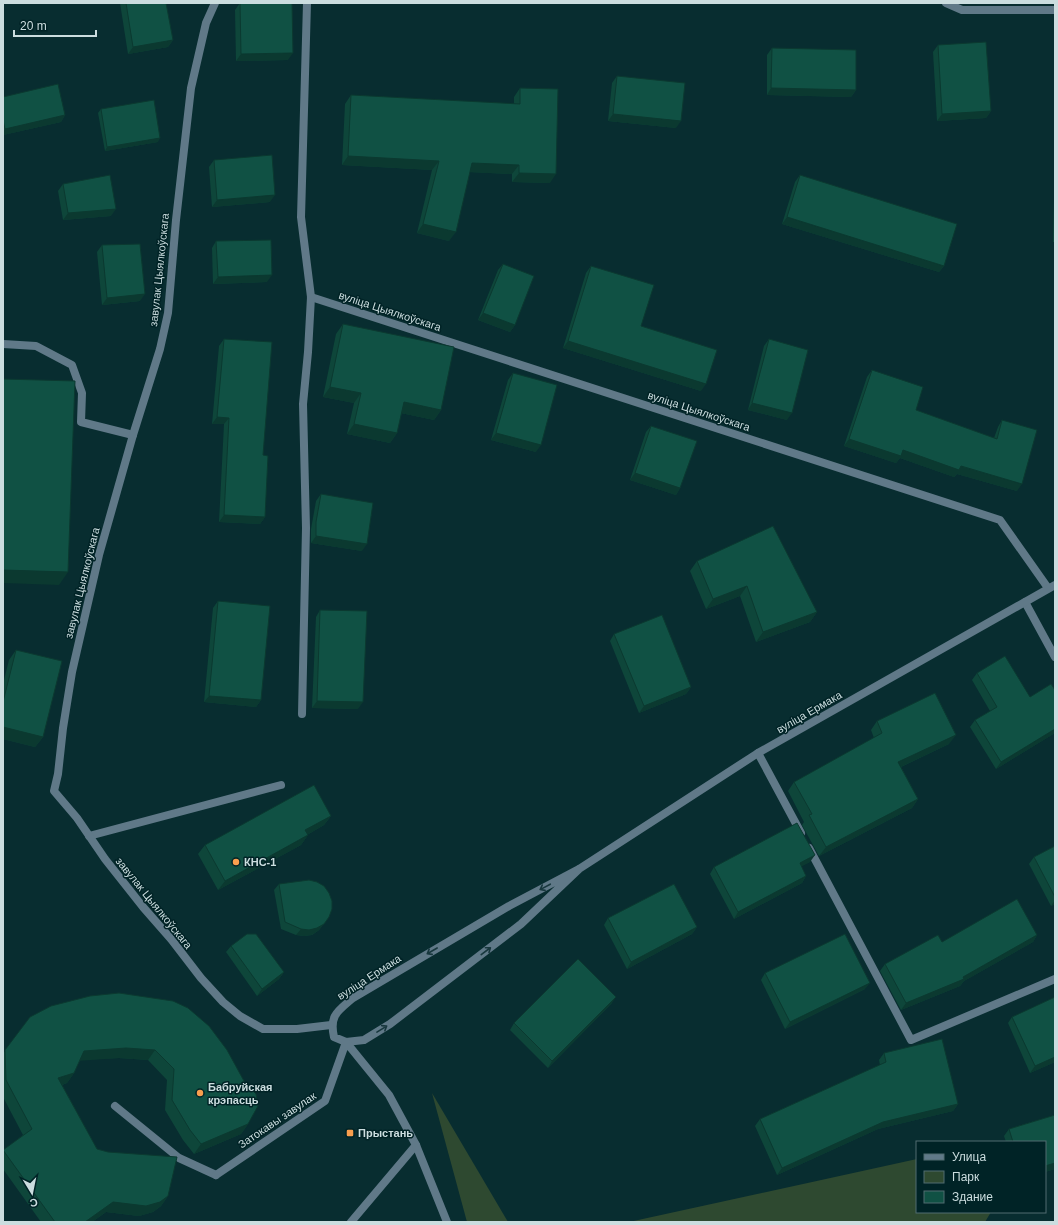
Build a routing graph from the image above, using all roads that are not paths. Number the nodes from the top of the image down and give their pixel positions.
1 (216, 3) edge
2 (307, 3) edge
3 (946, 3) edge
4 (1055, 10) edge
5 (311, 297) junction
6 (3, 344) edge
7 (133, 435) junction
8 (1052, 587) edge
9 (1025, 602) junction
10 (1055, 657) edge
11 (302, 714) dead end
12 (758, 753) junction
13 (281, 785) dead end
14 (89, 836) junction
15 (579, 869) junction
16 (1055, 979) edge
17 (331, 1025) junction
18 (346, 1042) junction
19 (115, 1106) dead end
20 (416, 1145) junction
21 (351, 1222) edge
22 (447, 1222) edge

1 - 7 street, завулак Цыялкоўскага
2 - 5 street
3 - 4 street
5 - 8 street, вуліца Цыялкоўскага
5 - 11 street
6 - 7 street
7 - 14 street, завулак Цыялкоўскага
8 - 9 street, вуліца Ермака
9 - 10 street
9 - 12 street, вуліца Ермака
12 - 15 street, вуліца Ермака
12 - 16 street
13 - 14 street
14 - 17 street, завулак Цыялкоўскага
15 -> 17 street, вуліца Ермака
18 -> 15 street, вуліца Ермака
17 - 18 street
18 - 19 street, Затокавы завулак
18 - 20 street
20 - 21 street
20 - 22 street

